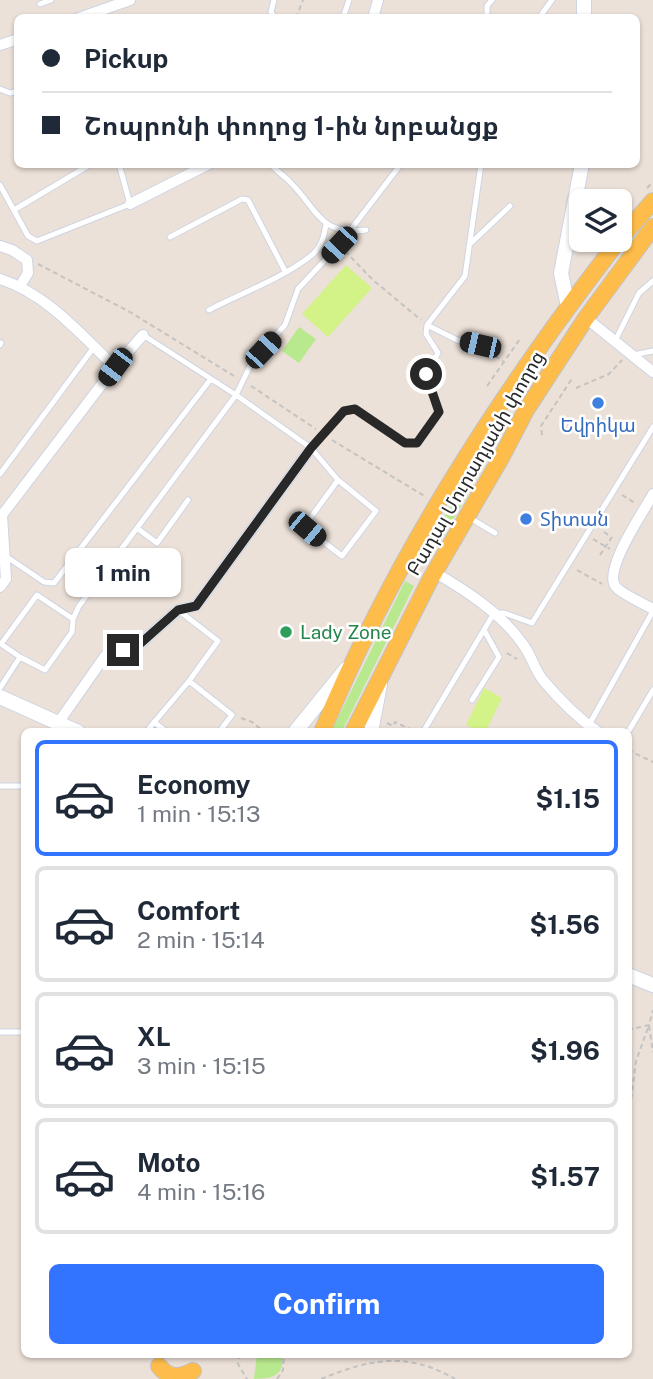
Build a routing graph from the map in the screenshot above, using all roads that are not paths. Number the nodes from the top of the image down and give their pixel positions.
1 (51, 0) edge
2 (130, 0) edge
3 (40, 4) dead end
4 (90, 14) edge
5 (84, 168) edge
6 (120, 168) edge
7 (201, 168) edge
8 (275, 168) edge
9 (398, 168) edge
10 (480, 168) edge
11 (581, 168) edge
12 (0, 185) edge
13 (653, 201) edge
14 (130, 204) junction
15 (509, 206) dead end
16 (14, 210) junction
17 (326, 224) junction
18 (632, 224) edge
19 (653, 227) edge
20 (366, 230) dead end
21 (348, 232) junction
22 (170, 237) dead end
23 (470, 244) junction
24 (0, 246) edge
25 (609, 252) edge
26 (285, 271) junction
27 (0, 279) edge
28 (653, 281) edge
29 (20, 286) junction
30 (568, 306) junction
31 (209, 310) dead end
32 (586, 318) junction
33 (427, 325) junction
34 (143, 335) joint
35 (615, 341) junction
36 (480, 345) road end
37 (94, 346) junction
38 (653, 351) edge
39 (632, 354) junction
40 (115, 367) junction
41 (650, 369) edge
42 (211, 380) junction
43 (653, 382) edge
44 (236, 395) junction
45 (653, 427) edge
46 (475, 442) junction
47 (311, 448) junction
48 (501, 458) junction
49 (0, 474) edge
50 (338, 480) junction
51 (653, 494) edge
52 (188, 500) dead end
53 (467, 516) junction
54 (137, 528) junction
55 (495, 533) dead end
56 (5, 555) junction
57 (407, 558) junction
58 (434, 572) junction
59 (0, 587) edge
60 (178, 610) junction
61 (653, 610) edge
62 (494, 613) junction
63 (73, 619) junction
64 (484, 630) junction
65 (20, 657) junction
66 (349, 665) junction
67 (381, 678) junction
68 (189, 681) junction
69 (0, 688) edge
70 (653, 690) edge
71 (0, 697) edge
72 (472, 700) dead end
73 (154, 722) junction
74 (56, 727) edge
75 (149, 728) edge
76 (162, 728) edge
77 (222, 728) edge
78 (298, 728) edge
79 (324, 728) edge
80 (355, 728) edge
81 (372, 728) edge
82 (425, 728) edge
83 (590, 728) edge
84 (592, 728) edge
85 (630, 728) edge
86 (0, 786) edge
87 (21, 786) edge
88 (632, 977) edge
89 (653, 985) edge
90 (0, 1032) edge
91 (21, 1032) edge
92 (159, 1367) edge
93 (193, 1368) edge

1 - 3 lane
2 - 4 street
5 - 16 lane
6 - 14 lane
7 - 14 street
8 - 17 lane
9 - 21 lane
10 - 23 lane
11 - 30 main road
12 - 16 lane
13 - 18 main road, Բադալ Մուրադյանի փողոց
14 - 16 lane
15 - 23 lane
17 - 21 lane
17 - 26 lane
19 - 32 main road, Բադալ Մուրադյանի փողոց
20 - 21 lane
21 - 44 lane
22 - 26 lane
23 - 33 lane
24 - 29 street
25 - 30 main road, Բադալ Մուրադյանի փողոց
26 - 31 lane
27 - 29 street
28 - 35 lane
29 - 37 street
30 - 46 main road, Բադալ Մուրադյանի փողոց
32 - 35 street
32 - 48 main road, Բադալ Մուրադյանի փողոց
33 - 36 lane
33 - 47 lane
34 - 40 street
34 - 42 lane
35 - 39 street
37 - 40 street
37 - 49 lane
38 - 39 lane
39 - 41 street
40 - 56 street
41 - 43 lane
42 - 44 lane
42 - 56 lane
44 - 47 lane
44 - 54 lane
45 - 62 lane
46 - 48 main road
46 - 57 main road, Բադալ Մուրադյանի փողոց
47 - 50 lane
47 - 60 street
48 - 53 main road, Բադալ Մուրադյանի փողոց
50 - 50 lane
51 - 61 street
52 - 54 lane
53 - 55 lane
53 - 58 main road, Բադալ Մուրադյանի փողոց
54 - 63 lane
56 - 59 street
57 - 58 main road
57 - 66 main road, Բադալ Մուրադյանի փողոց
58 - 62 street
58 - 67 main road, Բադալ Մուրադյանի փողոց
60 - 68 lane
60 - 74 street
61 - 84 lane
62 - 64 lane
62 - 83 street
63 - 65 lane
63 - 65 lane
64 - 72 lane
64 - 82 lane
65 - 69 lane
66 - 78 main road
66 - 79 main road, Բադալ Մուրադյանի փողոց
67 - 80 main road, Բադալ Մուրադյանի փողոց
67 - 81 main road
68 - 73 lane
68 - 77 lane
70 - 85 lane
71 - 74 main road
73 - 75 lane
73 - 76 lane
86 - 87 lane
88 - 89 main road
90 - 91 lane
92 - 93 main road

